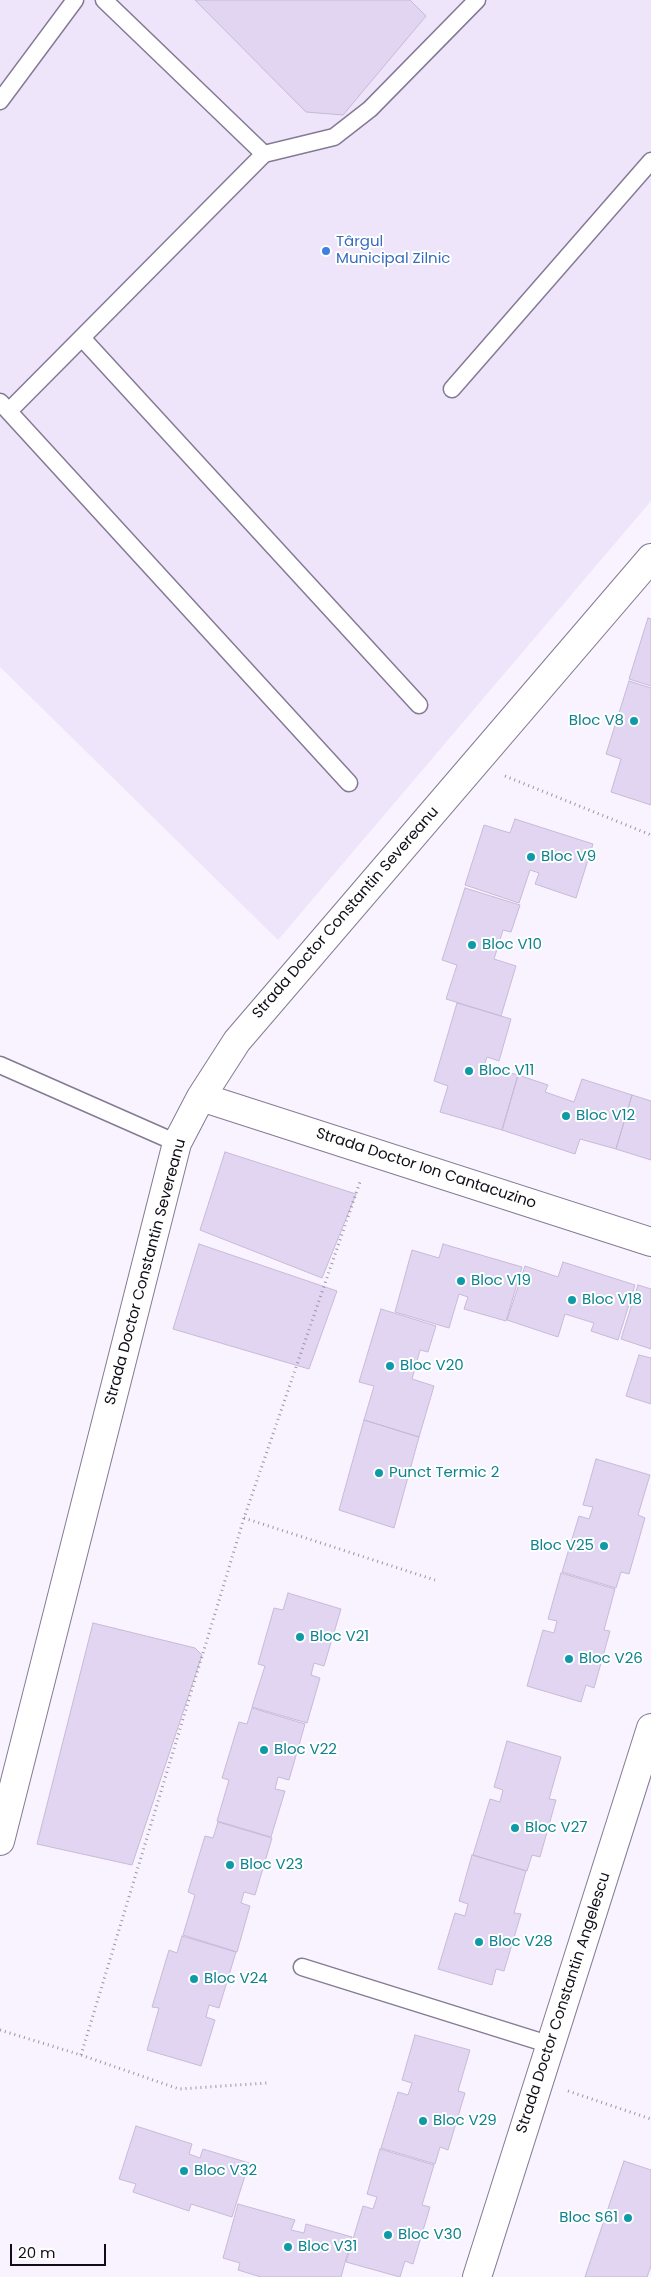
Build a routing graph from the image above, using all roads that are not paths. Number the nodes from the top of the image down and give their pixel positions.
1 (75, 0) edge
2 (104, 0) edge
3 (477, 0) edge
4 (0, 101) edge
5 (264, 154) junction
6 (651, 161) edge
7 (82, 338) junction
8 (452, 389) dead end
9 (4, 407) edge
10 (651, 558) edge
11 (419, 705) dead end
12 (349, 783) dead end
13 (0, 1065) edge
14 (201, 1097) junction
15 (177, 1143) junction
16 (651, 1242) edge
17 (651, 1728) edge
18 (0, 1841) edge
19 (302, 1967) dead end
20 (550, 2045) junction
21 (477, 2277) edge

1 - 4 lane
2 - 5 lane
3 - 5 lane
5 - 7 lane
6 - 8 lane
7 - 9 lane
7 - 11 lane
9 - 12 lane
10 - 14 street, Strada Doctor Constantin Severeanu
13 - 15 lane
14 - 15 street, Strada Doctor Constantin Severeanu
14 - 16 street, Strada Doctor Ion Cantacuzino
15 - 18 street, Strada Doctor Constantin Severeanu
17 - 20 street, Strada Doctor Constantin Angelescu
19 - 20 lane
20 - 21 street, Strada Doctor Constantin Angelescu

